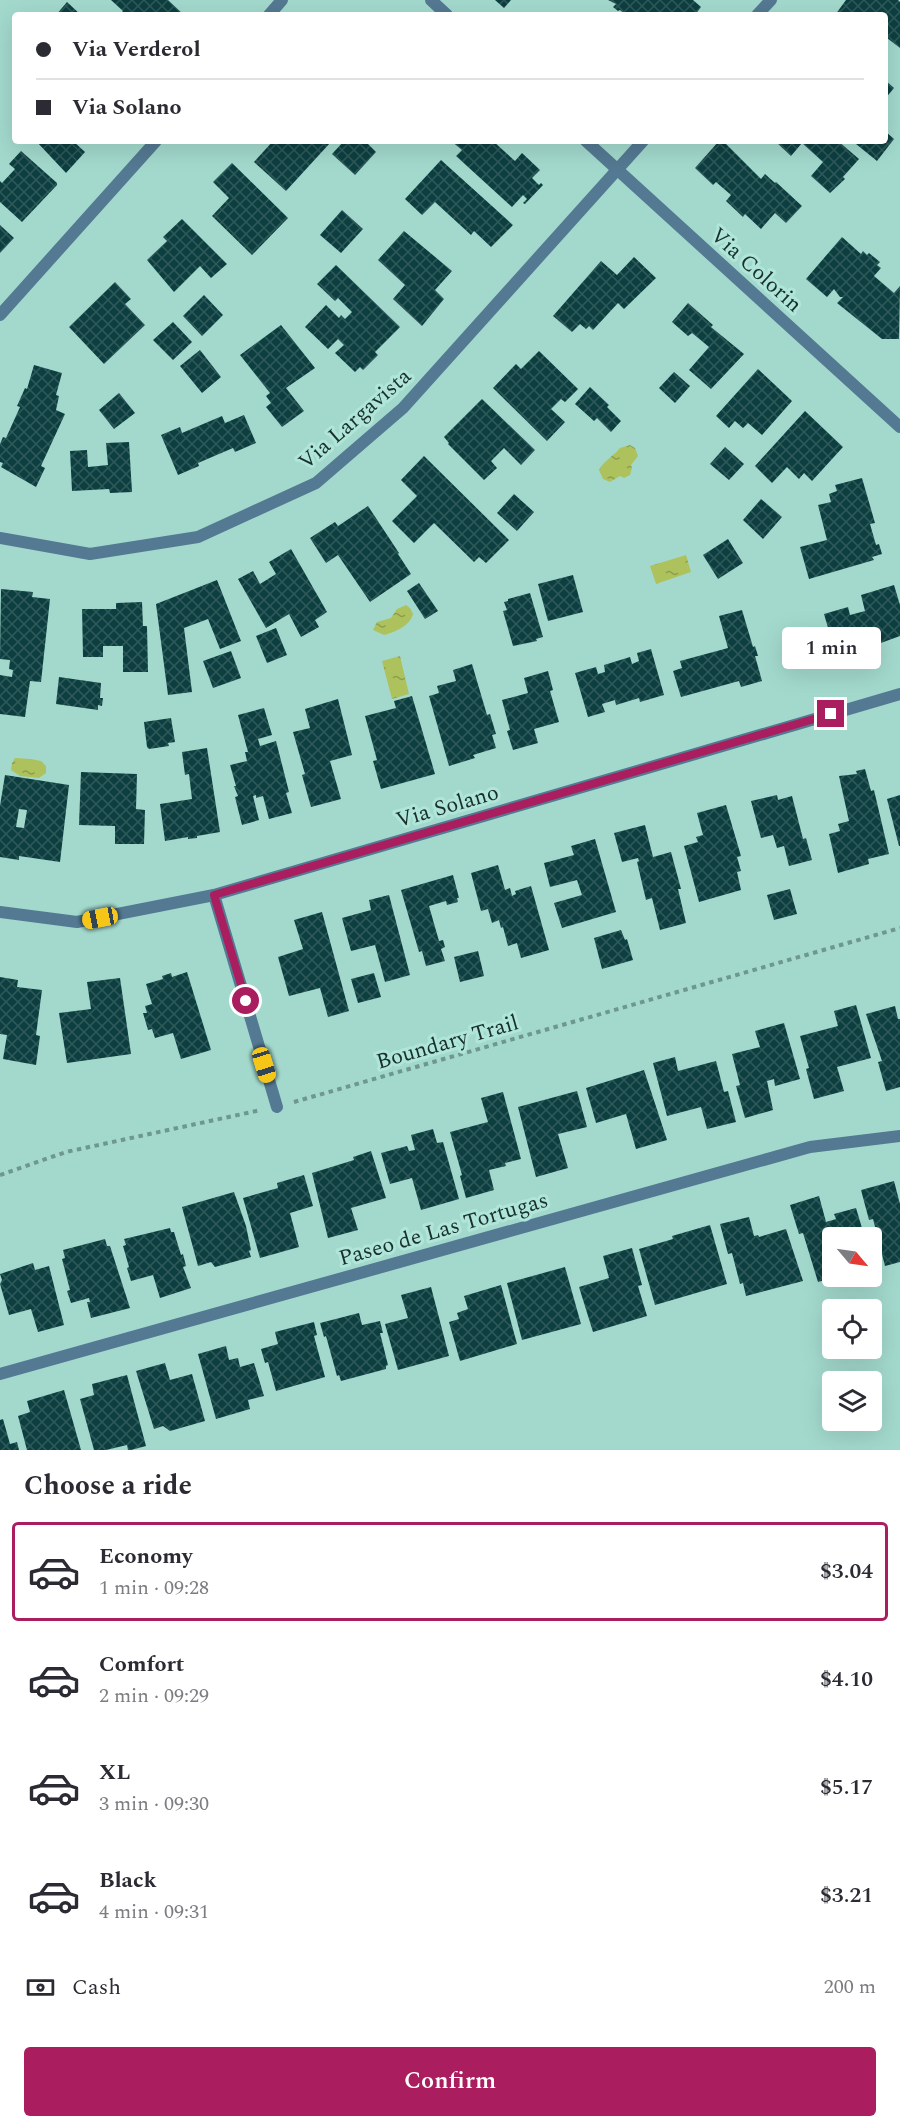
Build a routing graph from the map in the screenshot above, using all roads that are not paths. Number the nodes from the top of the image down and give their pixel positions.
1 (282, 0) edge
2 (431, 0) edge
3 (771, 0) edge
4 (272, 12) edge
5 (444, 12) edge
6 (760, 12) edge
7 (153, 144) edge
8 (589, 144) edge
9 (640, 144) edge
10 (617, 169) junction
11 (0, 315) edge
12 (900, 427) edge
13 (0, 538) edge
14 (900, 694) edge
15 (214, 895) junction
16 (0, 912) edge
17 (277, 1107) road end
18 (900, 1136) edge
19 (0, 1374) edge

1 - 4 street
2 - 5 street
3 - 6 street
7 - 11 street
8 - 10 street, Via Colorin
9 - 10 street, Via Largavista
10 - 12 street, Via Colorin
10 - 13 street, Via Largavista
14 - 15 street, Via Solano
15 - 16 street, Via Solano
15 - 17 street
18 - 19 street, Paseo de Las Tortugas

